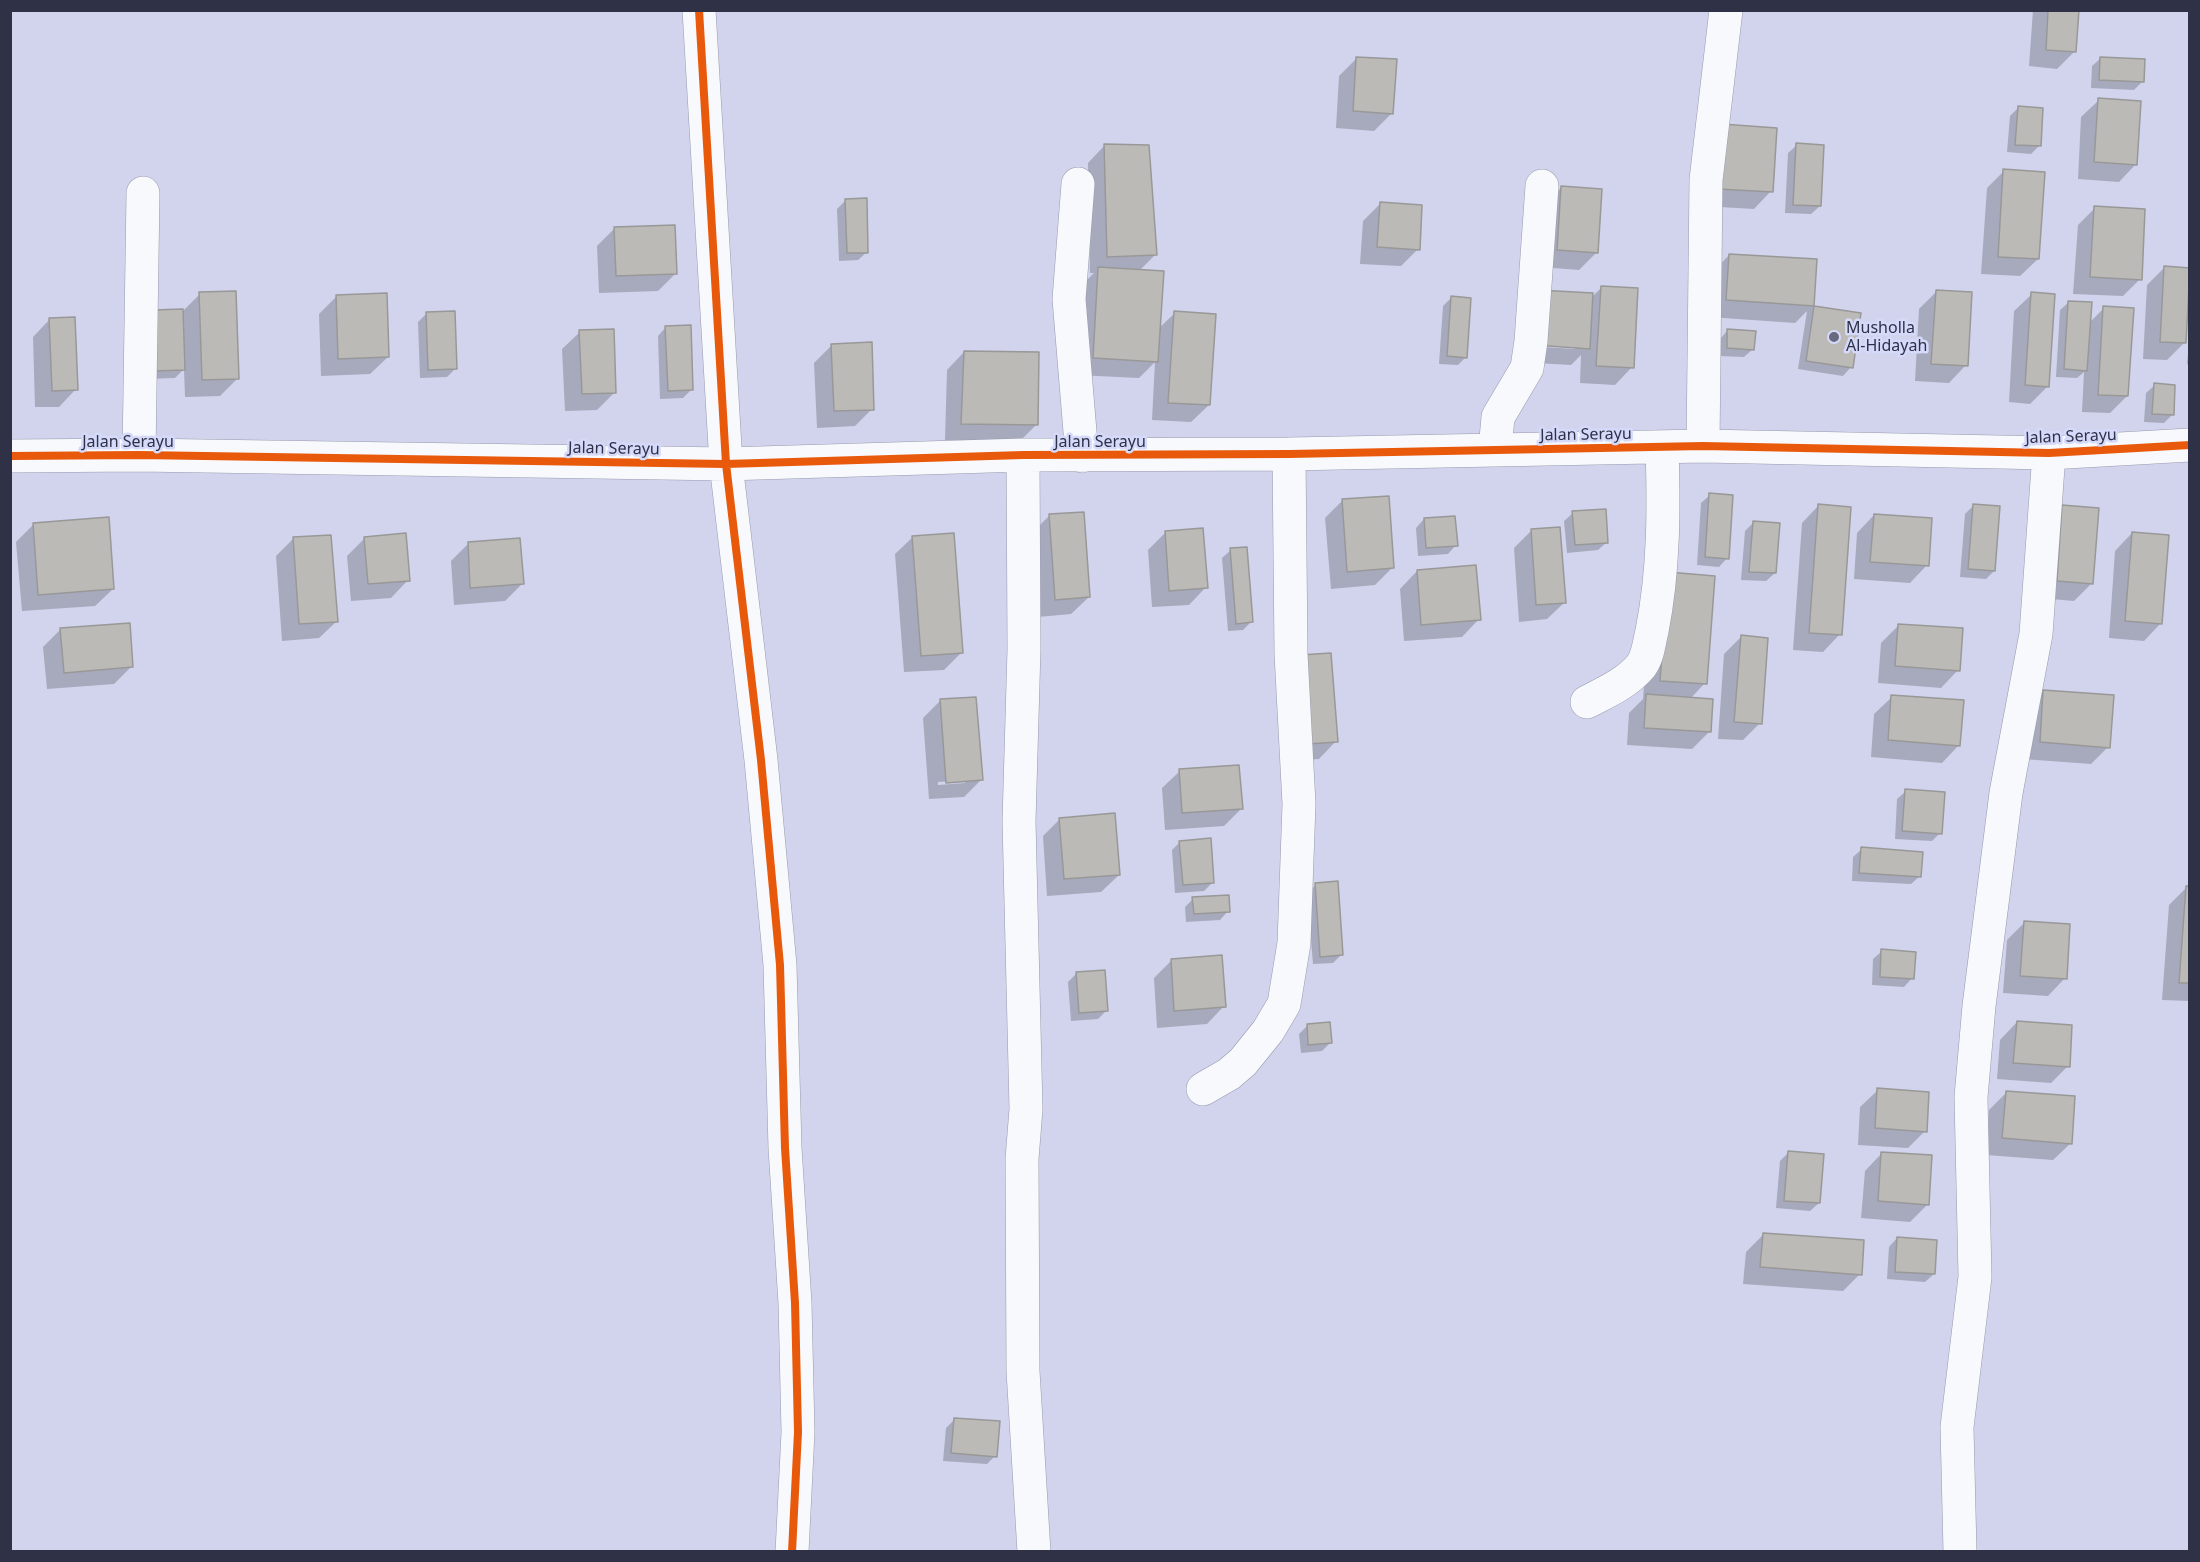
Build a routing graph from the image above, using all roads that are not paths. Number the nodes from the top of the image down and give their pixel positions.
1 (699, 10) edge
2 (1726, 10) edge
3 (1078, 184) dead end
4 (1542, 186) dead end
5 (143, 193) dead end
6 (2190, 445) edge
7 (1703, 446) junction
8 (1662, 447) junction
9 (1495, 450) junction
10 (2049, 453) junction
11 (1289, 454) junction
12 (139, 455) junction
13 (1023, 455) junction
14 (10, 456) edge
15 (1082, 456) junction
16 (726, 464) junction
17 (1587, 702) dead end
18 (1203, 1089) dead end
19 (792, 1551) edge
20 (1034, 1551) edge
21 (1960, 1551) edge

1 - 16 street
2 - 7 street
3 - 15 street
4 - 9 street
5 - 12 street
6 - 10 street, Jalan Serayu
7 - 8 street, Jalan Serayu
7 - 10 street, Jalan Serayu
8 - 9 street, Jalan Serayu
8 - 17 street
9 - 11 street, Jalan Serayu
10 - 21 street
11 - 15 street, Jalan Serayu
11 - 18 street
12 - 14 street, Jalan Serayu
12 - 16 street, Jalan Serayu
13 - 15 street, Jalan Serayu
13 - 16 street, Jalan Serayu
13 - 20 street
16 - 19 street

